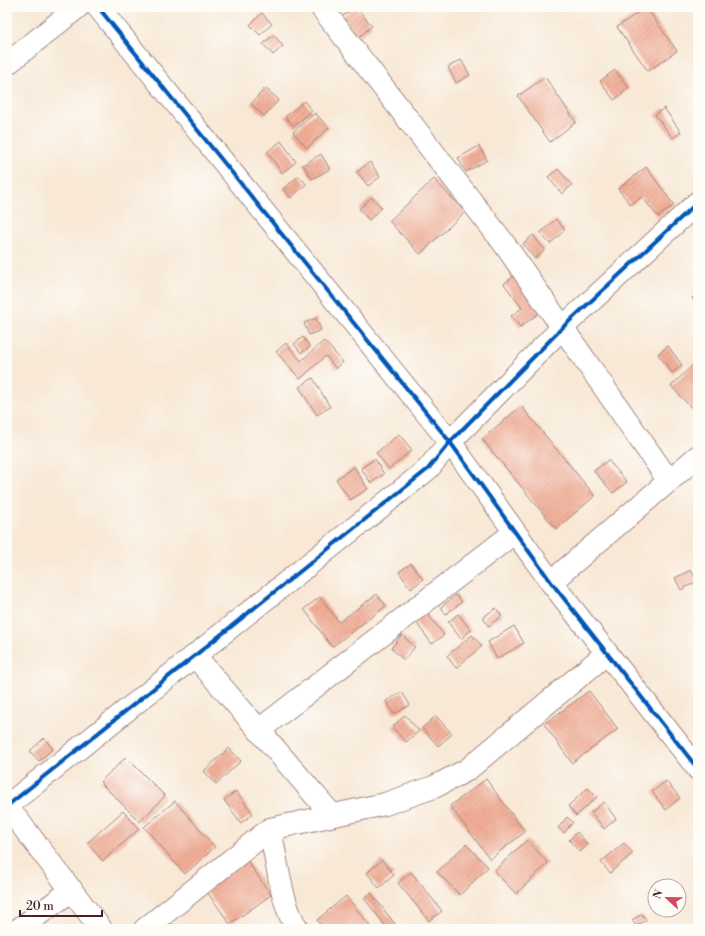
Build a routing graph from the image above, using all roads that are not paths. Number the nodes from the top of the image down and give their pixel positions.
1 (78, 7) edge
2 (98, 7) edge
3 (321, 7) edge
4 (7, 64) edge
5 (698, 202) edge
6 (562, 328) junction
7 (450, 442) junction
8 (698, 456) edge
9 (670, 480) junction
10 (515, 532) junction
11 (551, 582) junction
12 (607, 653) junction
13 (195, 656) junction
14 (259, 730) junction
15 (698, 769) edge
16 (7, 806) edge
17 (332, 815) junction
18 (270, 829) junction
19 (72, 890) junction
20 (19, 929) edge
21 (101, 929) edge
22 (145, 929) edge
23 (298, 929) edge

1 - 4 street
2 - 7 street
3 - 6 street
5 - 6 street
6 - 7 street
6 - 9 street
7 - 10 street
7 - 13 street
8 - 9 street
9 - 11 street
10 - 11 street
10 - 14 street
11 - 12 street
12 - 15 street
12 - 17 street
13 - 14 street
13 - 16 street
14 - 17 street
16 - 19 street
17 - 18 street
18 - 22 street
18 - 23 street
19 - 20 street
19 - 21 street

